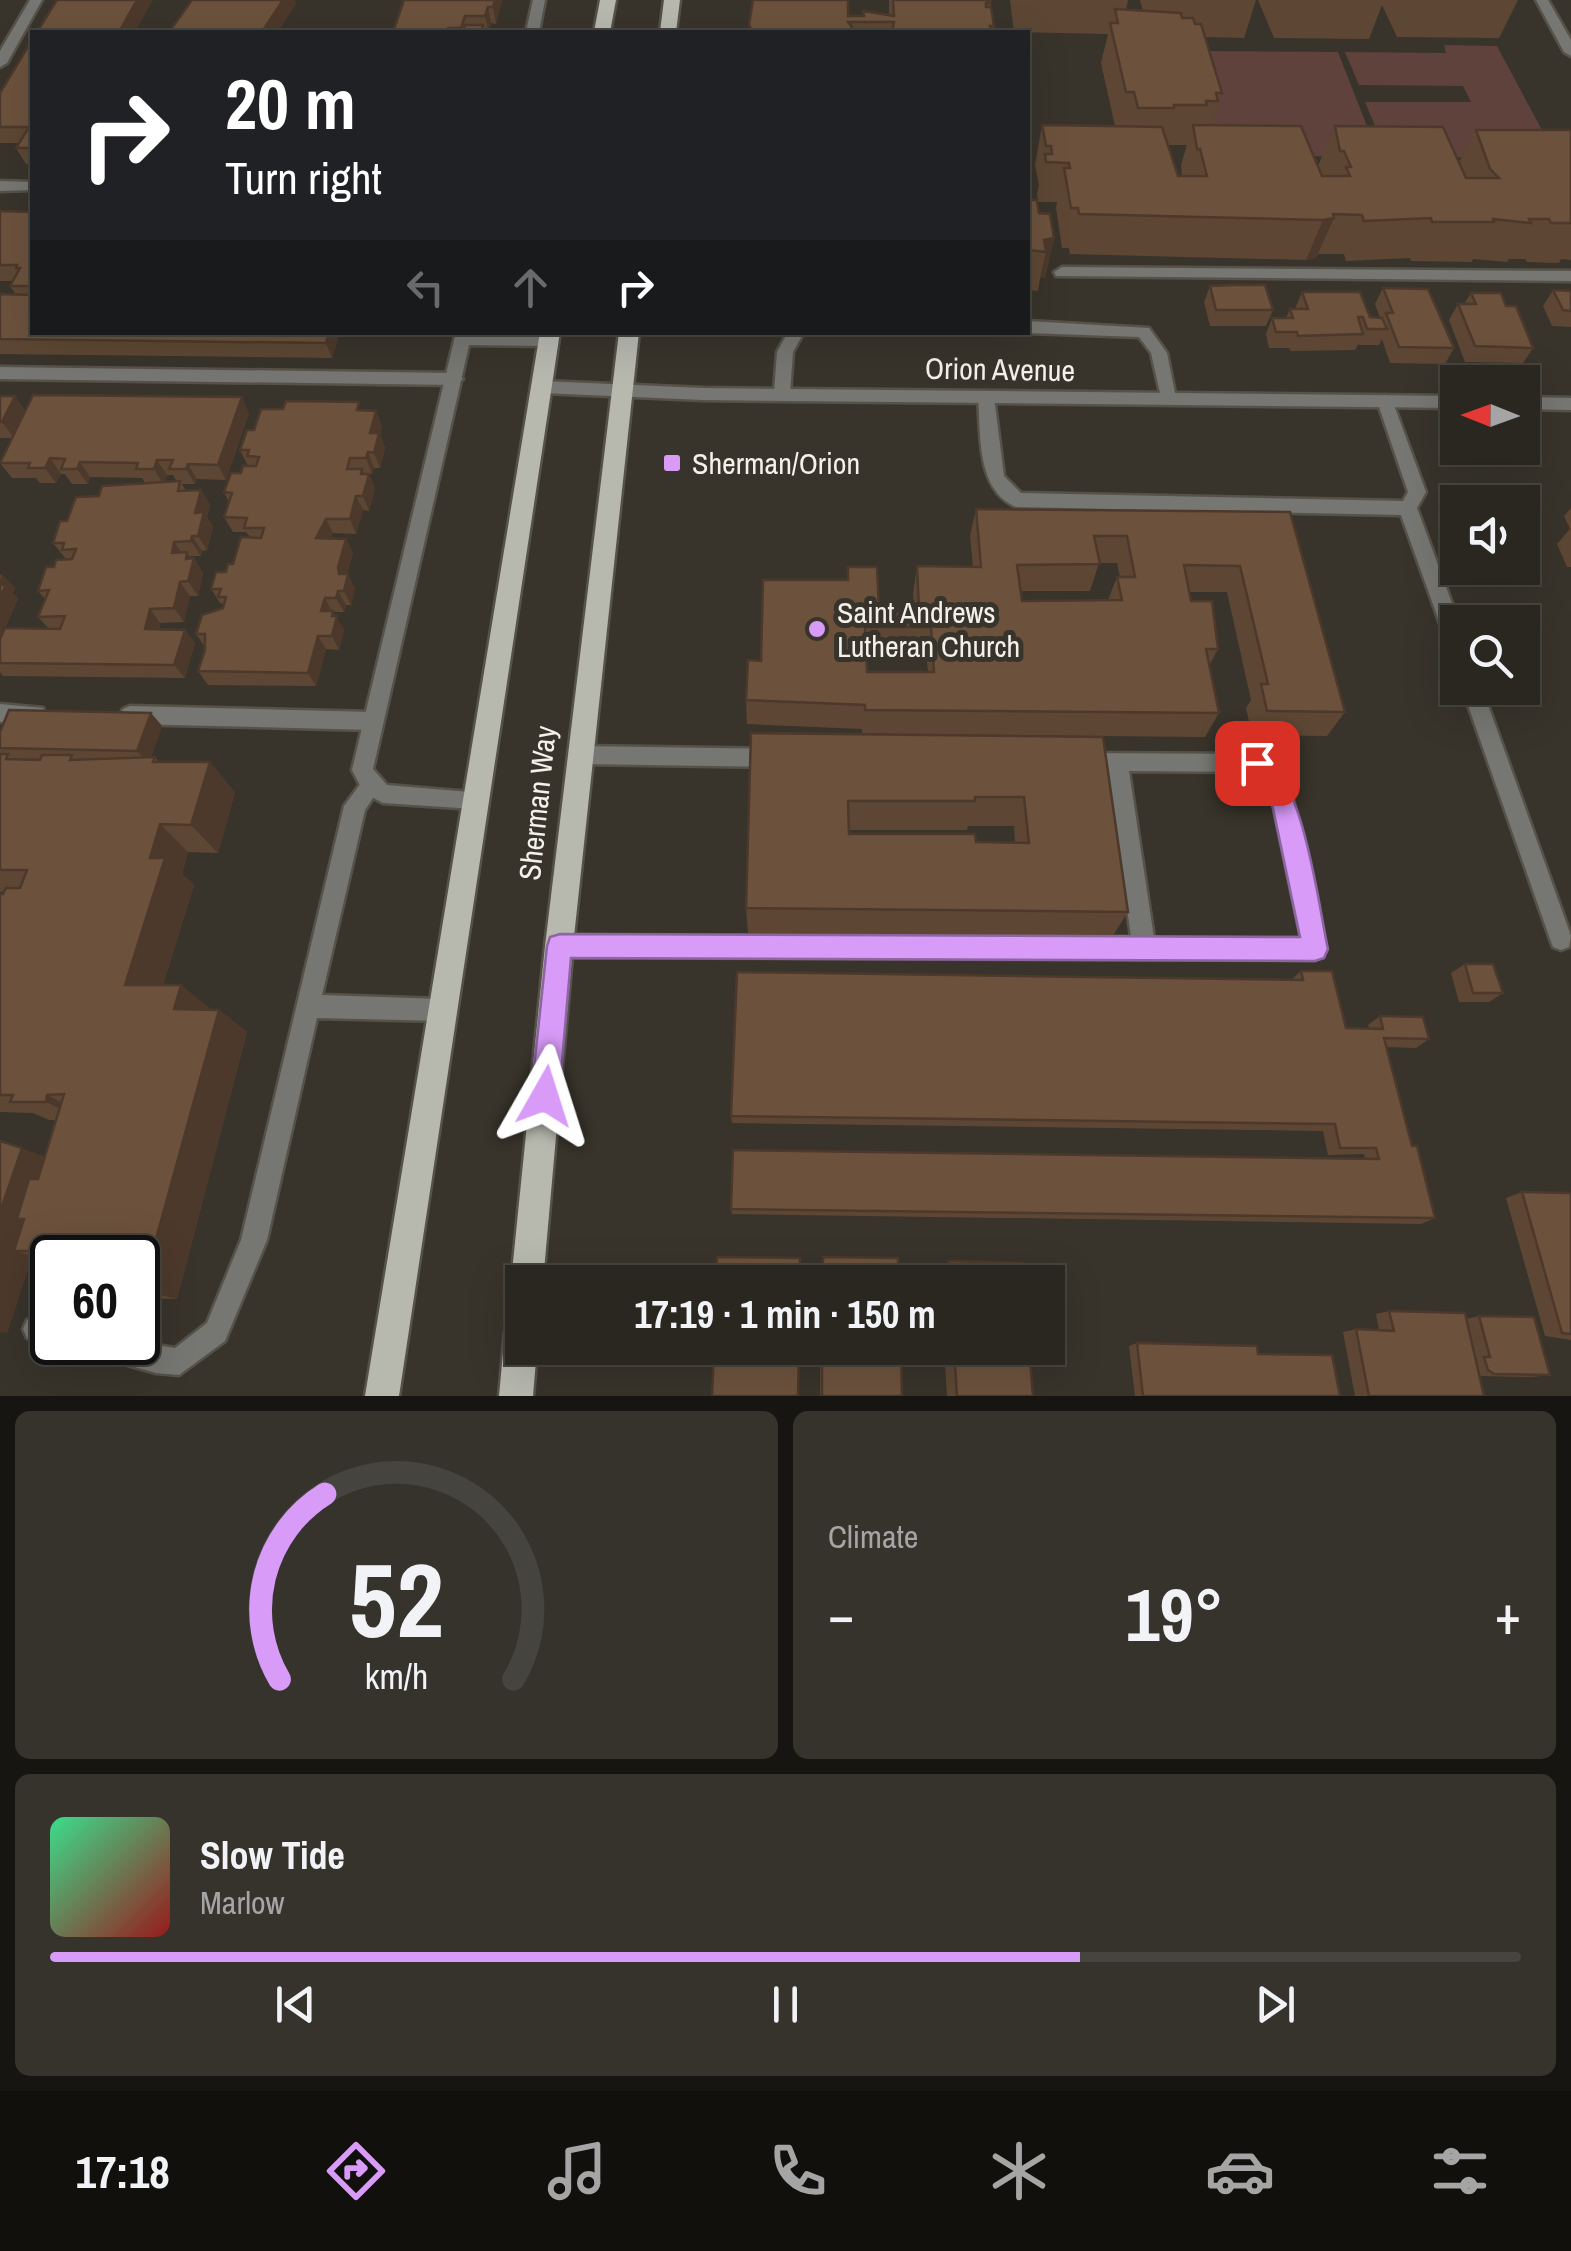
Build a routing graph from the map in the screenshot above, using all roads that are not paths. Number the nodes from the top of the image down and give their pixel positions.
1 (36, 0) edge
2 (539, 0) edge
3 (608, 0) edge
4 (672, 0) edge
5 (1542, 0) edge
6 (532, 30) edge
7 (602, 30) edge
8 (668, 30) edge
9 (1571, 52) edge
10 (0, 63) edge
11 (0, 186) edge
12 (30, 186) edge
13 (1062, 272) dead end
14 (1571, 276) edge
15 (1030, 327) edge
16 (628, 335) edge
17 (794, 335) edge
18 (463, 336) edge
19 (549, 336) edge
20 (0, 373) edge
21 (454, 379) junction
22 (542, 388) junction
23 (621, 390) junction
24 (782, 393) junction
25 (986, 397) junction
26 (1168, 398) junction
27 (1385, 402) junction
28 (1440, 402) edge
29 (1540, 403) edge
30 (1571, 404) edge
31 (1408, 508) junction
32 (1443, 605) edge
33 (1478, 705) edge
34 (0, 713) edge
35 (56, 714) edge
36 (113, 715) edge
37 (373, 721) junction
38 (580, 755) junction
39 (790, 759) edge
40 (1059, 762) edge
41 (1118, 762) junction
42 (371, 786) junction
43 (474, 800) junction
44 (1561, 940) dead end
45 (560, 946) junction
46 (1144, 948) junction
47 (308, 1006) junction
48 (442, 1010) junction
49 (529, 1265) edge
50 (160, 1360) edge
51 (519, 1365) edge
52 (382, 1396) edge
53 (516, 1396) edge

1 - 10 street
2 - 6 street
3 - 7 main road
4 - 8 main road
5 - 9 street
11 - 12 street
13 - 14 street
15 - 26 street
16 - 23 main road, Sherman Way
17 - 24 street
18 - 19 street
18 - 21 street
19 - 22 main road, Sherman Way
20 - 21 street
21 - 37 street
22 - 23 street, Orion Avenue
22 - 43 main road, Sherman Way
23 - 24 street, Orion Avenue
23 - 38 main road, Sherman Way
24 - 25 street, Orion Avenue
25 - 26 street, Orion Avenue
25 - 31 street
26 - 27 street, Orion Avenue
27 - 28 street, Orion Avenue
27 - 31 street
29 - 30 street
31 - 32 street
33 - 44 street
34 - 35 street
36 - 37 street
37 - 42 street
38 - 39 street
38 - 45 main road, Sherman Way
40 - 41 street
41 - 46 street
41 - 46 street
42 - 43 street
42 - 47 street
43 - 48 main road, Sherman Way
45 - 46 street
45 - 49 main road, Sherman Way
47 - 48 street
47 - 50 street
48 - 52 main road, Sherman Way
51 - 53 main road

